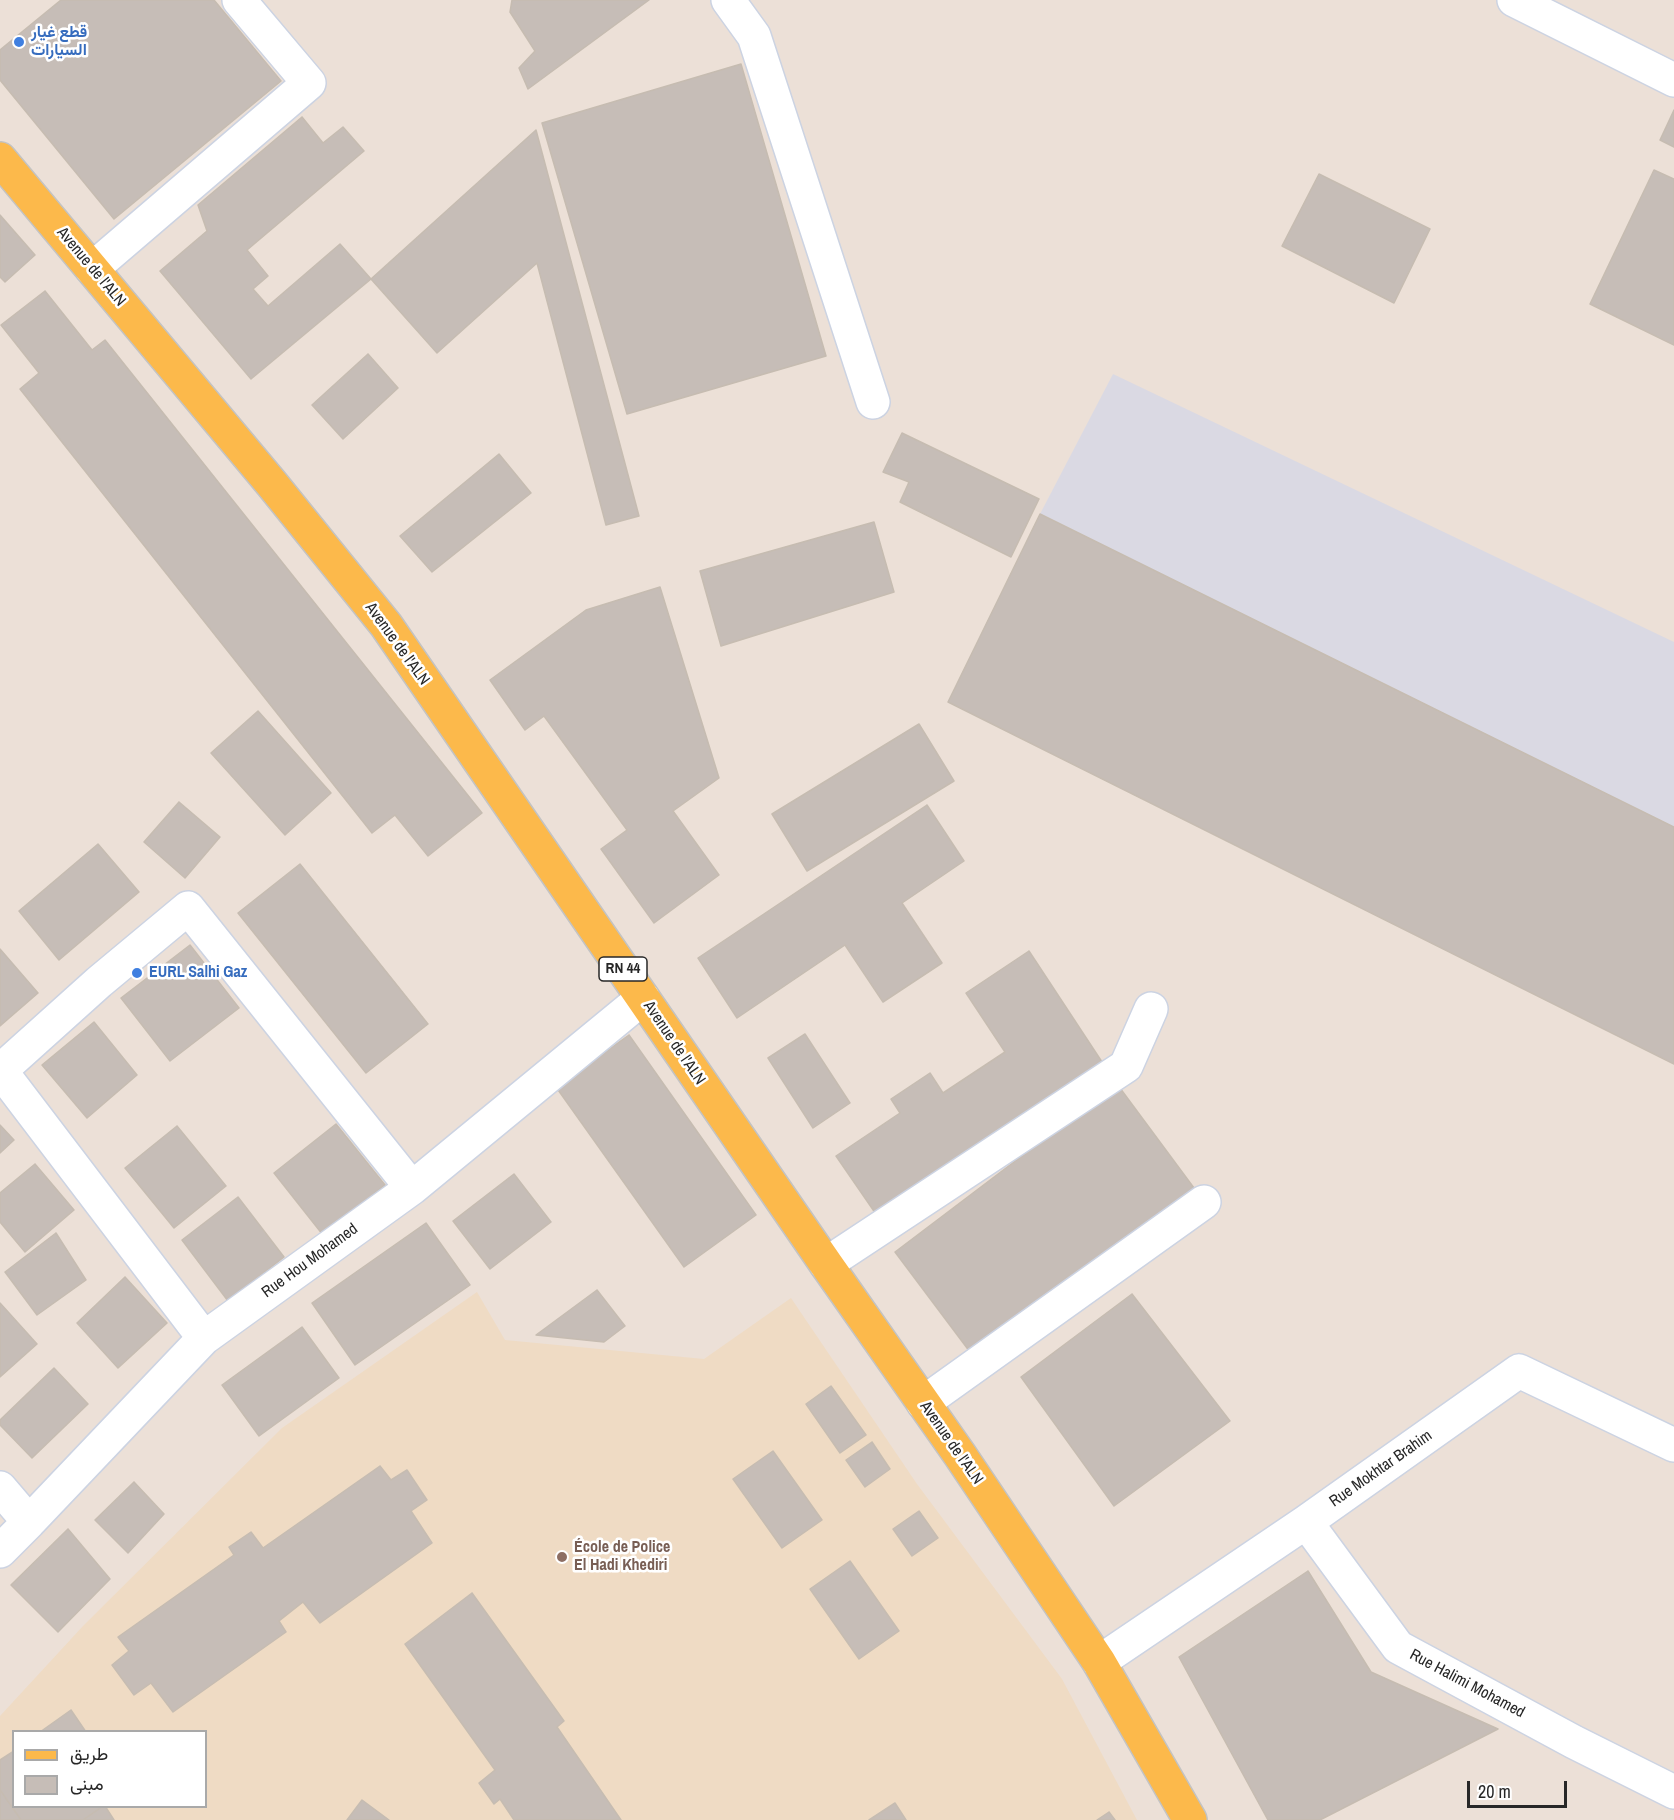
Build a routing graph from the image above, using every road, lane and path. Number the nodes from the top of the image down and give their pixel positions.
1 (239, 0) edge
2 (728, 0) edge
3 (1514, 0) edge
4 (1674, 80) edge
5 (6, 174) edge
6 (92, 269) junction
7 (873, 402) dead end
8 (643, 998) junction
9 (1151, 1009) dead end
10 (0, 1070) edge
11 (412, 1188) junction
12 (1204, 1202) dead end
13 (826, 1264) junction
14 (204, 1338) junction
15 (923, 1403) junction
16 (1674, 1445) edge
17 (0, 1488) edge
18 (29, 1522) junction
19 (1306, 1522) junction
20 (0, 1551) edge
21 (1099, 1662) junction
22 (1674, 1792) edge
23 (1190, 1820) edge

1 - 6 street
2 - 7 street
3 - 4 street
5 - 6 main road, Avenue de l'ALN / RN 44
6 - 8 main road, Avenue de l'ALN / RN 44
8 - 11 street, Rue Hou Mohamed
8 - 13 main road, Avenue de l'ALN / RN 44
9 - 13 street
10 - 11 street
10 - 14 street
11 - 14 street, Rue Hou Mohamed
12 - 15 street
13 - 15 main road, Avenue de l'ALN / RN 44
14 - 18 street, Rue Hou Mohamed
15 - 21 main road, Avenue de l'ALN / RN 44
16 - 19 street, Rue Mokhtar Brahim
17 - 18 street
18 - 20 street, Rue Hou Mohamed
19 - 21 street, Rue Mokhtar Brahim
19 - 22 street, Rue Halimi Mohamed
21 - 23 main road, Avenue de l'ALN / RN 44

